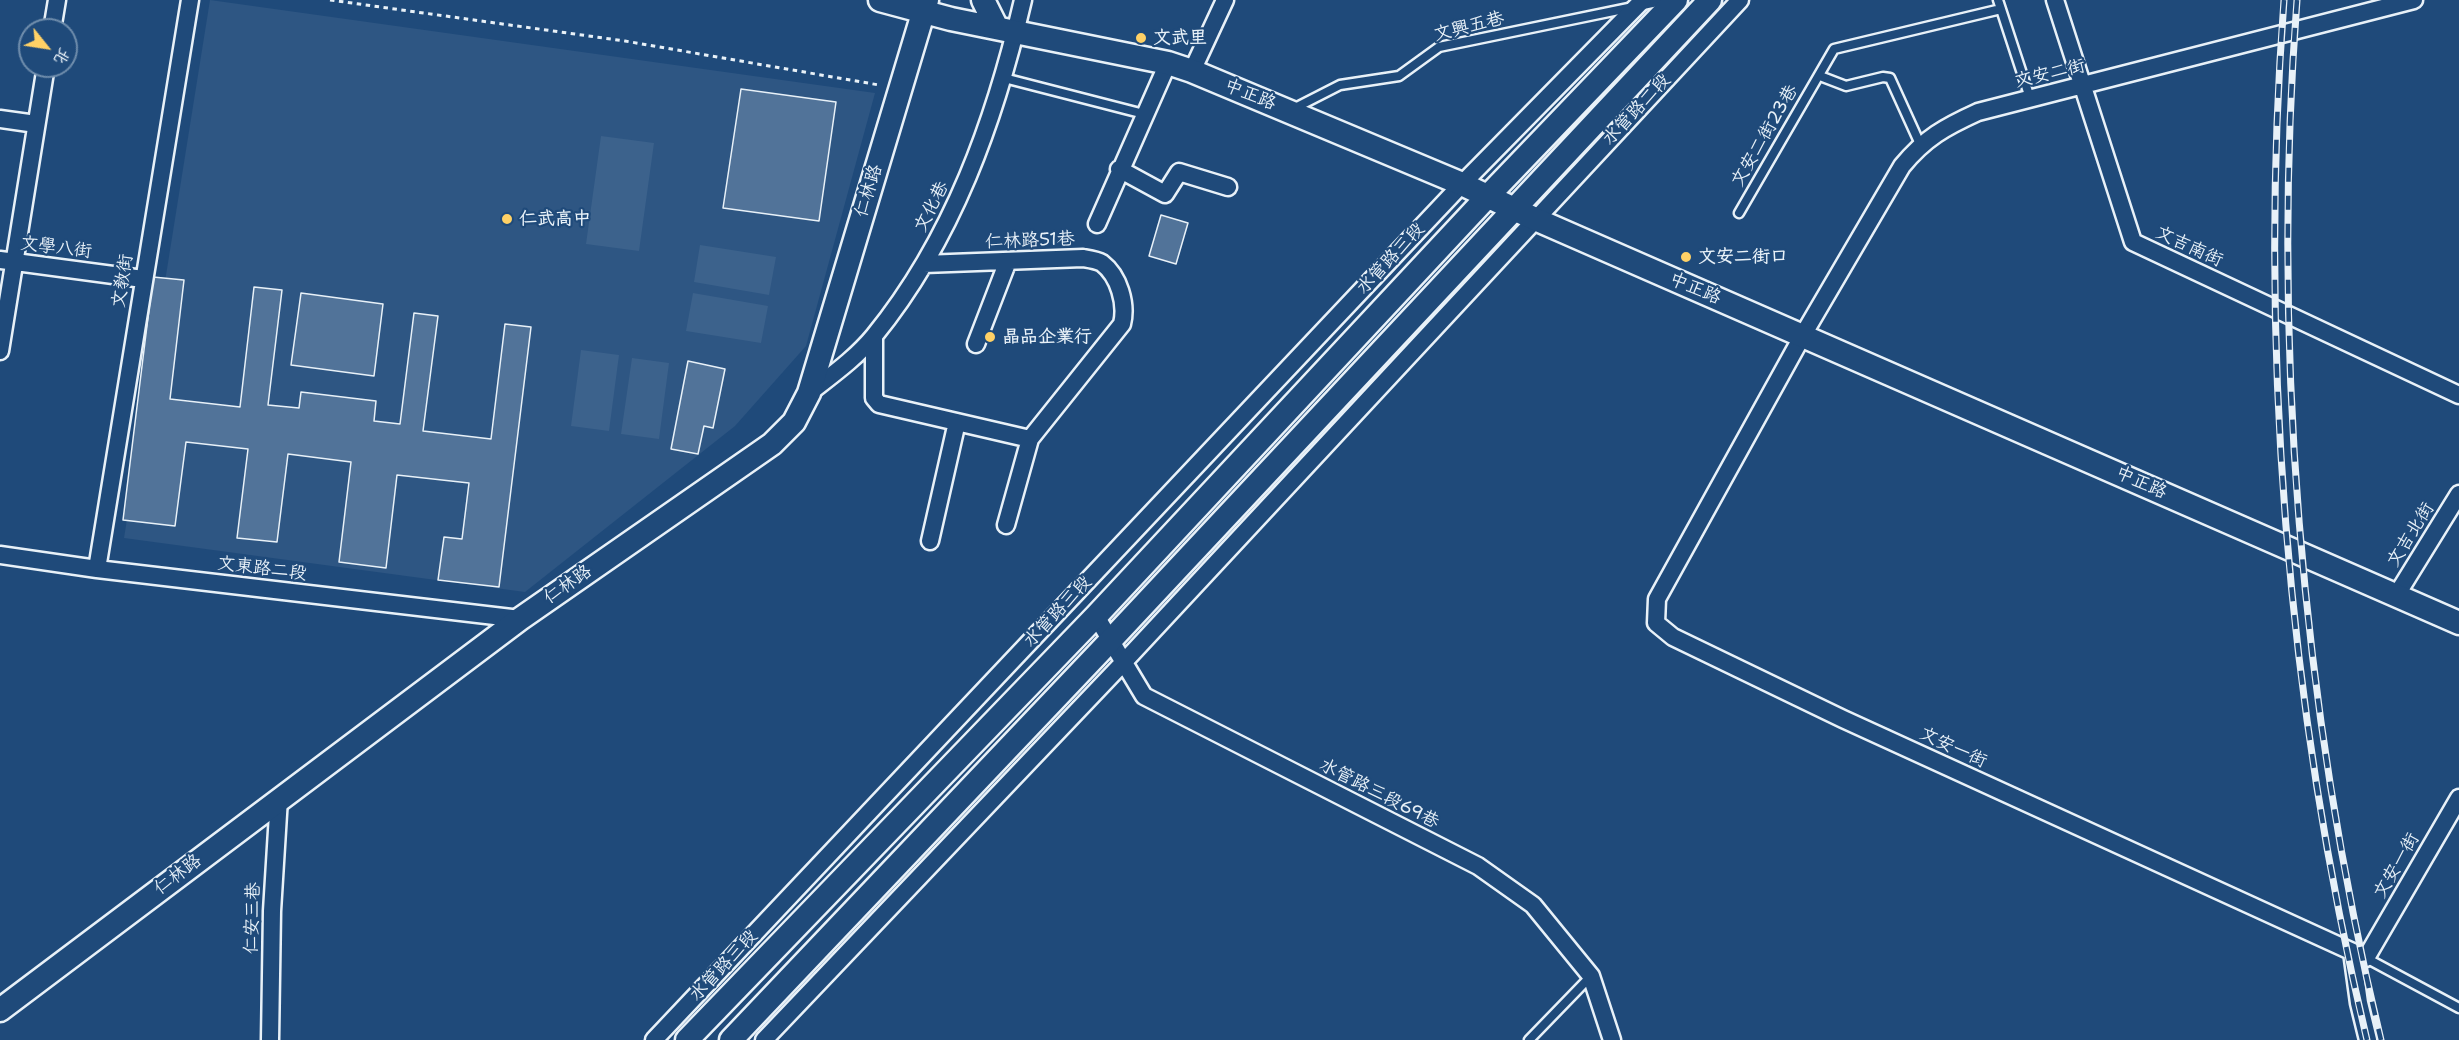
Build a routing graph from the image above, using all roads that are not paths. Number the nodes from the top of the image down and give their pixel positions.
1 (57, 0) edge
2 (190, 0) edge
3 (880, 0) edge
4 (983, 0) edge
5 (1023, 0) edge
6 (1225, 0) edge
7 (1668, 0) edge
8 (1676, 0) edge
9 (1710, 0) edge
10 (1740, 0) edge
11 (2055, 0) edge
12 (2414, 0) edge
13 (1639, 4) edge
14 (1999, 5) edge
15 (926, 6) edge
16 (54, 18) edge
17 (1006, 30) junction
18 (1168, 63) junction
19 (1192, 71) junction
20 (1820, 76) junction
21 (44, 78) edge
22 (1004, 78) junction
23 (2082, 87) junction
24 (2030, 98) junction
25 (1289, 111) junction
26 (1144, 114) junction
27 (0, 119) edge
28 (36, 124) junction
29 (1920, 144) junction
30 (1119, 169) junction
31 (1462, 184) junction
32 (1228, 187) dead end
33 (1488, 196) junction
34 (1513, 208) junction
35 (1739, 213) dead end
36 (1535, 219) junction
37 (1097, 224) dead end
38 (7, 261) edge
39 (1008, 261) junction
40 (924, 264) junction
41 (143, 279) junction
42 (1803, 335) junction
43 (874, 336) junction
44 (976, 344) dead end
45 (0, 351) edge
46 (809, 393) junction
47 (2459, 395) edge
48 (957, 422) junction
49 (1030, 439) junction
50 (2459, 494) edge
51 (1006, 525) dead end
52 (930, 541) dead end
53 (0, 555) edge
54 (97, 569) junction
55 (2396, 596) junction
56 (1096, 616) junction
57 (520, 619) junction
58 (2459, 624) edge
59 (1109, 642) junction
60 (1122, 664) junction
61 (279, 798) junction
62 (2457, 807) edge
63 (2359, 955) junction
64 (1591, 976) junction
65 (2459, 1008) edge
66 (0, 1010) edge
67 (270, 1040) edge
68 (654, 1040) edge
69 (687, 1040) edge
70 (731, 1040) edge
71 (764, 1040) edge
72 (1528, 1040) edge
73 (1612, 1040) edge
74 (2368, 1040) edge

1 - 16 street
2 - 41 street, 文教街
3 - 15 main road, 中正路
4 - 17 main road
5 - 17 street, 文化巷
6 - 19 street
7 - 13 lane, 文興五巷
8 - 33 main road
9 - 34 main road, 水管路二段
10 - 36 street, 水管路二段
11 - 23 street, 文吉南街
12 - 23 street, 文安二街
13 - 25 lane, 文興五巷
13 - 31 street
14 - 20 lane, 文安二街23巷
14 - 24 lane
15 - 17 main road, 中正路
15 - 46 main road, 仁林路
17 - 18 main road, 中正路
17 - 22 street, 文化巷
18 - 19 main road, 中正路
18 - 26 street
19 - 25 main road, 中正路
20 - 29 lane
20 - 35 lane, 文安二街23巷
21 - 28 street
22 - 26 lane
22 - 40 street, 文化巷
23 - 24 street, 文安二街
23 - 47 street, 文吉南街
24 - 29 street, 文安二街
25 - 31 main road, 中正路
26 - 30 street
27 - 28 street
28 - 38 street
29 - 42 street, 文安二街
30 - 32 street
30 - 37 street
31 - 33 main road, 中正路
31 - 68 street, 水管路三段
33 - 34 main road, 中正路
33 - 56 main road, 水管路三段
34 - 36 main road, 中正路
34 - 59 main road
36 - 42 main road, 中正路
36 - 60 street
38 - 41 street, 文學八街
38 - 45 street
39 - 40 street, 仁林路51巷
39 - 44 street
39 - 49 street, 仁林路51巷
40 - 43 street, 文化巷
41 - 54 street, 文教街
42 - 55 main road, 中正路
42 - 63 street, 文安一街
43 - 46 street, 文化巷
43 - 48 street
46 - 57 main road, 仁林路
48 - 49 street
48 - 52 street
49 - 51 street, 仁林路51巷
50 - 55 street, 文吉北街
53 - 54 street, 文東路二段
54 - 57 street, 文東路二段
55 - 58 main road, 中正路
56 - 59 street, 水管路三段69巷
56 - 69 main road, 水管路三段
57 - 61 main road, 仁林路
59 - 60 street, 水管路三段69巷
59 - 70 main road
60 - 64 street, 水管路三段69巷
60 - 71 street
61 - 66 main road, 仁林路
61 - 67 street, 仁安三巷
62 - 63 street, 文安一街
63 - 65 lane
63 - 74 street
64 - 72 lane
64 - 73 street, 水管路三段69巷

